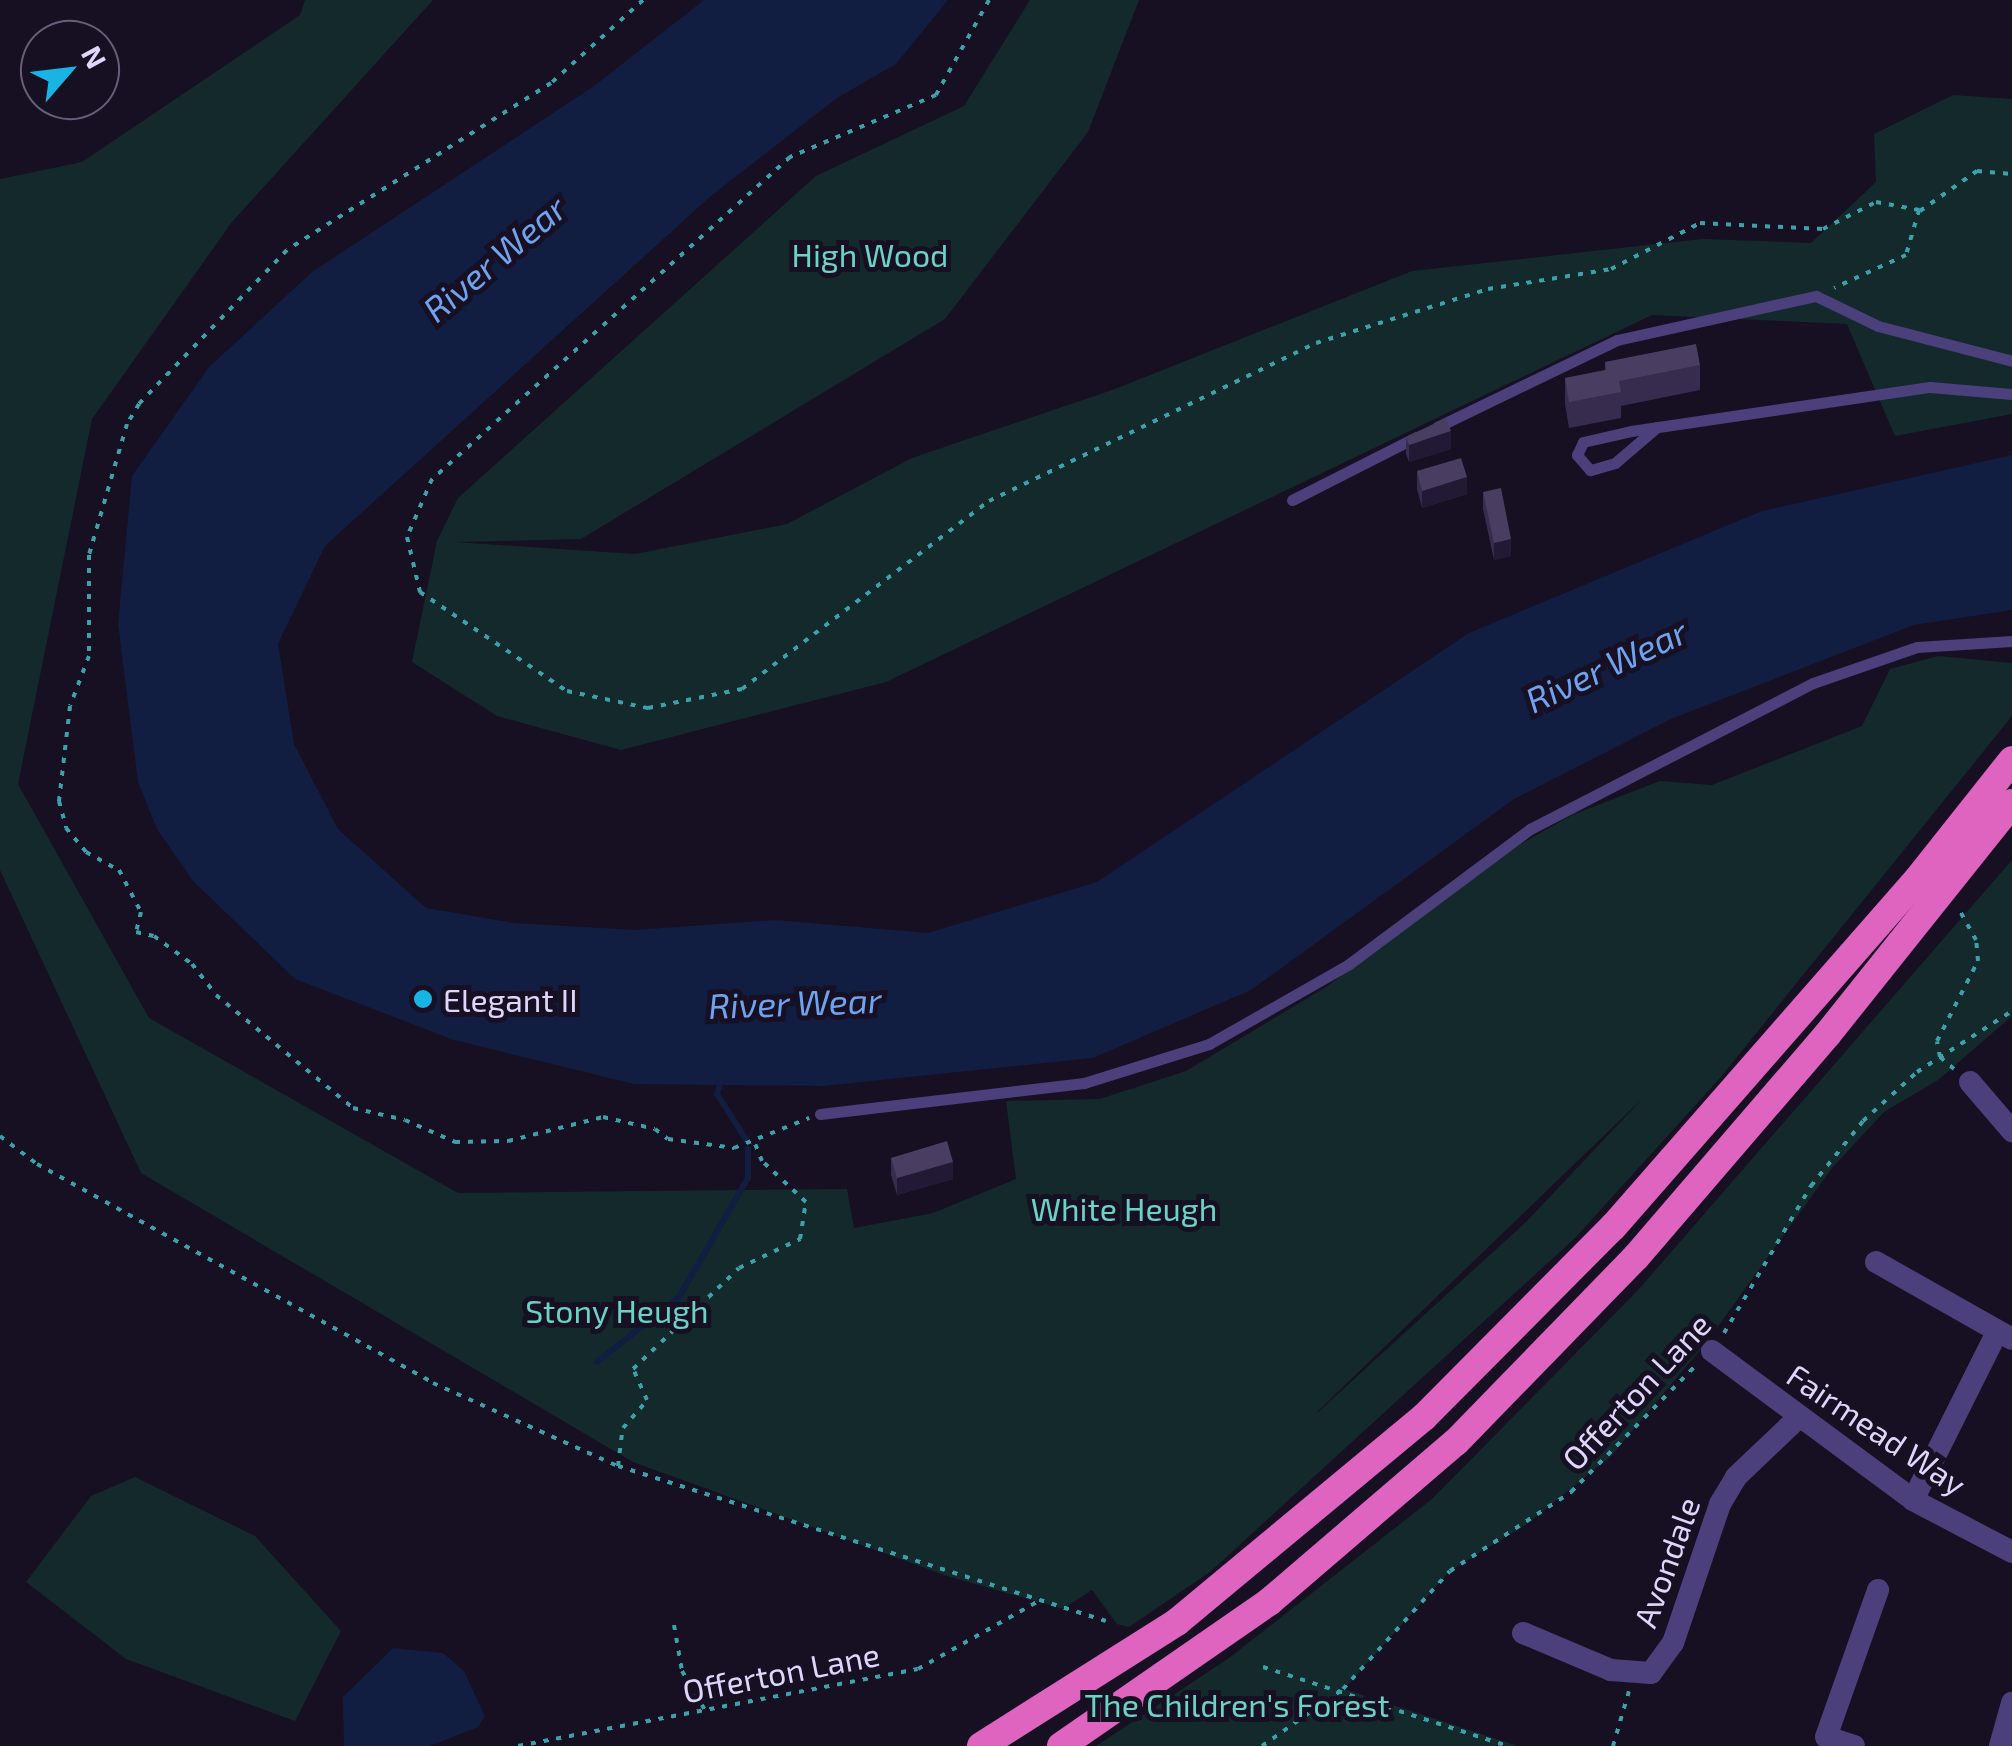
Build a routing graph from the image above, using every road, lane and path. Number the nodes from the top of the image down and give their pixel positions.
1 (643, 0) edge
2 (989, 0) edge
3 (2012, 174) edge
4 (1919, 212) junction
5 (1816, 296) junction
6 (2012, 361) edge
7 (2012, 394) edge
8 (1657, 427) junction
9 (1292, 500) dead end
10 (2012, 640) edge
11 (2012, 760) edge
12 (2012, 802) edge
13 (1937, 893) junction
14 (2012, 1011) edge
15 (1940, 1057) junction
16 (1970, 1082) joint
17 (820, 1114) joint
18 (2012, 1131) edge
19 (0, 1136) edge
20 (754, 1142) junction
21 (1876, 1262) dead end
22 (2004, 1336) edge
23 (1712, 1350) junction
24 (1797, 1419) junction
25 (618, 1466) junction
26 (1913, 1500) junction
27 (2012, 1552) edge
28 (1878, 1590) dead end
29 (1036, 1602) junction
30 (1106, 1621) dead end
31 (674, 1625) dead end
32 (1523, 1633) dead end
33 (1263, 1667) dead end
34 (1633, 1676) junction
35 (1343, 1689) junction
36 (2012, 1704) edge
37 (704, 1710) junction
38 (518, 1746) edge
39 (981, 1746) edge
40 (1061, 1746) edge
41 (1262, 1746) edge
42 (1508, 1746) edge
43 (1613, 1746) edge
44 (1854, 1746) edge
45 (2000, 1746) edge

1 - 20 path
2 - 4 path
3 - 4 path
4 - 5 path
5 - 6 lane
5 - 9 lane
7 - 8 lane
8 - 8 lane
10 - 17 lane
11 - 13 highway
12 - 13 highway
13 - 15 path
13 - 39 highway
13 - 40 highway
14 - 15 path, Offerton Lane
15 - 16 path
15 - 23 path, Offerton Lane
16 - 18 street
17 - 20 path
19 - 25 path
20 - 25 path
21 - 22 street
22 - 26 street
23 - 24 street, Fairmead Way
23 - 35 path, Offerton Lane
24 - 26 street, Fairmead Way
24 - 34 street, Avondale
25 - 29 path
26 - 27 street, Fairmead Way
28 - 44 street
29 - 30 path
29 - 37 path, Offerton Lane
31 - 37 path
32 - 34 street
33 - 35 path
34 - 43 path
35 - 41 path, Offerton Lane
35 - 42 path
36 - 45 street
37 - 38 path, Offerton Lane

